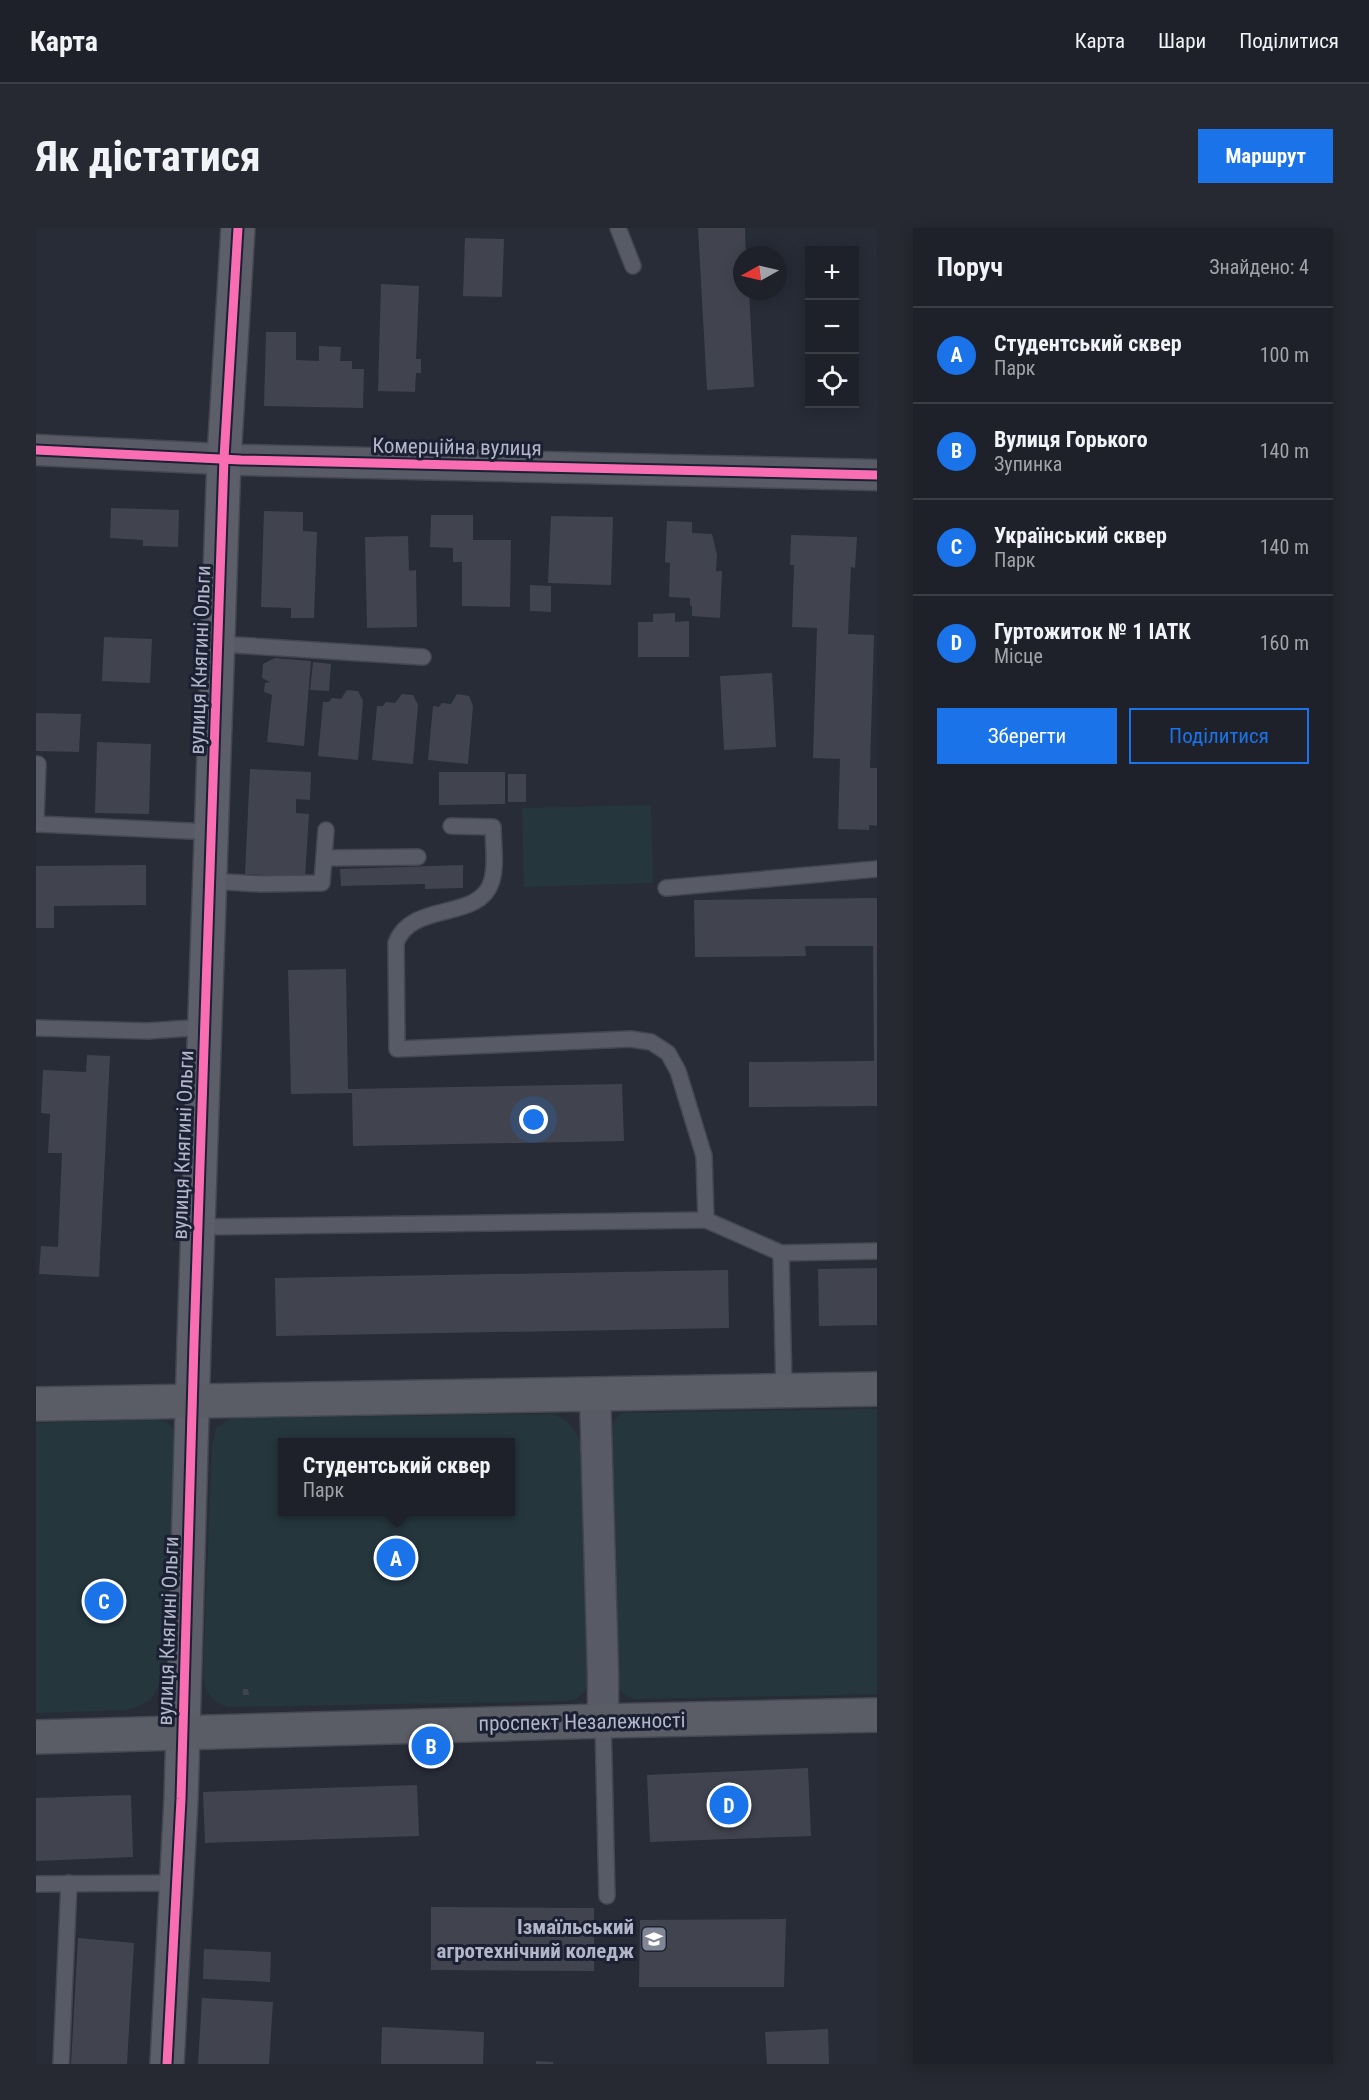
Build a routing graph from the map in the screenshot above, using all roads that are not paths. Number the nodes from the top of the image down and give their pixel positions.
1 (238, 228) edge
2 (618, 228) edge
3 (633, 266) dead end
4 (36, 450) edge
5 (224, 458) junction
6 (877, 475) edge
7 (219, 644) junction
8 (423, 657) dead end
9 (36, 764) edge
10 (36, 818) edge
11 (36, 824) edge
12 (451, 826) dead end
13 (327, 830) dead end
14 (212, 831) junction
15 (418, 857) dead end
16 (324, 858) junction
17 (877, 869) edge
18 (210, 881) junction
19 (666, 888) dead end
20 (205, 1027) junction
21 (36, 1029) edge
22 (706, 1220) junction
23 (198, 1227) junction
24 (877, 1251) edge
25 (782, 1253) junction
26 (877, 1389) edge
27 (784, 1390) junction
28 (595, 1394) junction
29 (193, 1400) junction
30 (36, 1404) edge
31 (877, 1715) edge
32 (603, 1721) junction
33 (183, 1732) junction
34 (36, 1737) edge
35 (69, 1883) junction
36 (177, 1883) junction
37 (36, 1884) edge
38 (607, 1896) dead end
39 (61, 2064) edge
40 (167, 2064) edge

1 - 5 street, вулиця Княгині Ольги
2 - 3 lane
4 - 5 street, Комерційна вулиця
5 - 6 street, Комерційна вулиця
5 - 7 street, вулиця Княгині Ольги
7 - 8 lane
7 - 14 street, вулиця Княгині Ольги
9 - 10 lane
11 - 14 lane
12 - 22 lane
13 - 16 lane
14 - 18 street, вулиця Княгині Ольги
15 - 16 lane
16 - 18 lane
17 - 19 lane
18 - 20 street, вулиця Княгині Ольги
20 - 21 lane
20 - 23 street, вулиця Княгині Ольги
22 - 23 lane
22 - 25 lane
23 - 29 street, вулиця Княгині Ольги
24 - 25 lane
25 - 27 lane
26 - 27 main road
27 - 28 main road
28 - 29 main road
28 - 32 street
29 - 30 main road
29 - 33 street, вулиця Княгині Ольги
31 - 32 main road, проспект Незалежності
32 - 33 main road, проспект Незалежності
32 - 38 lane
33 - 34 main road, проспект Незалежності
33 - 36 street, вулиця Княгині Ольги
35 - 36 lane
35 - 37 lane
35 - 39 lane
36 - 40 street, вулиця Княгині Ольги

